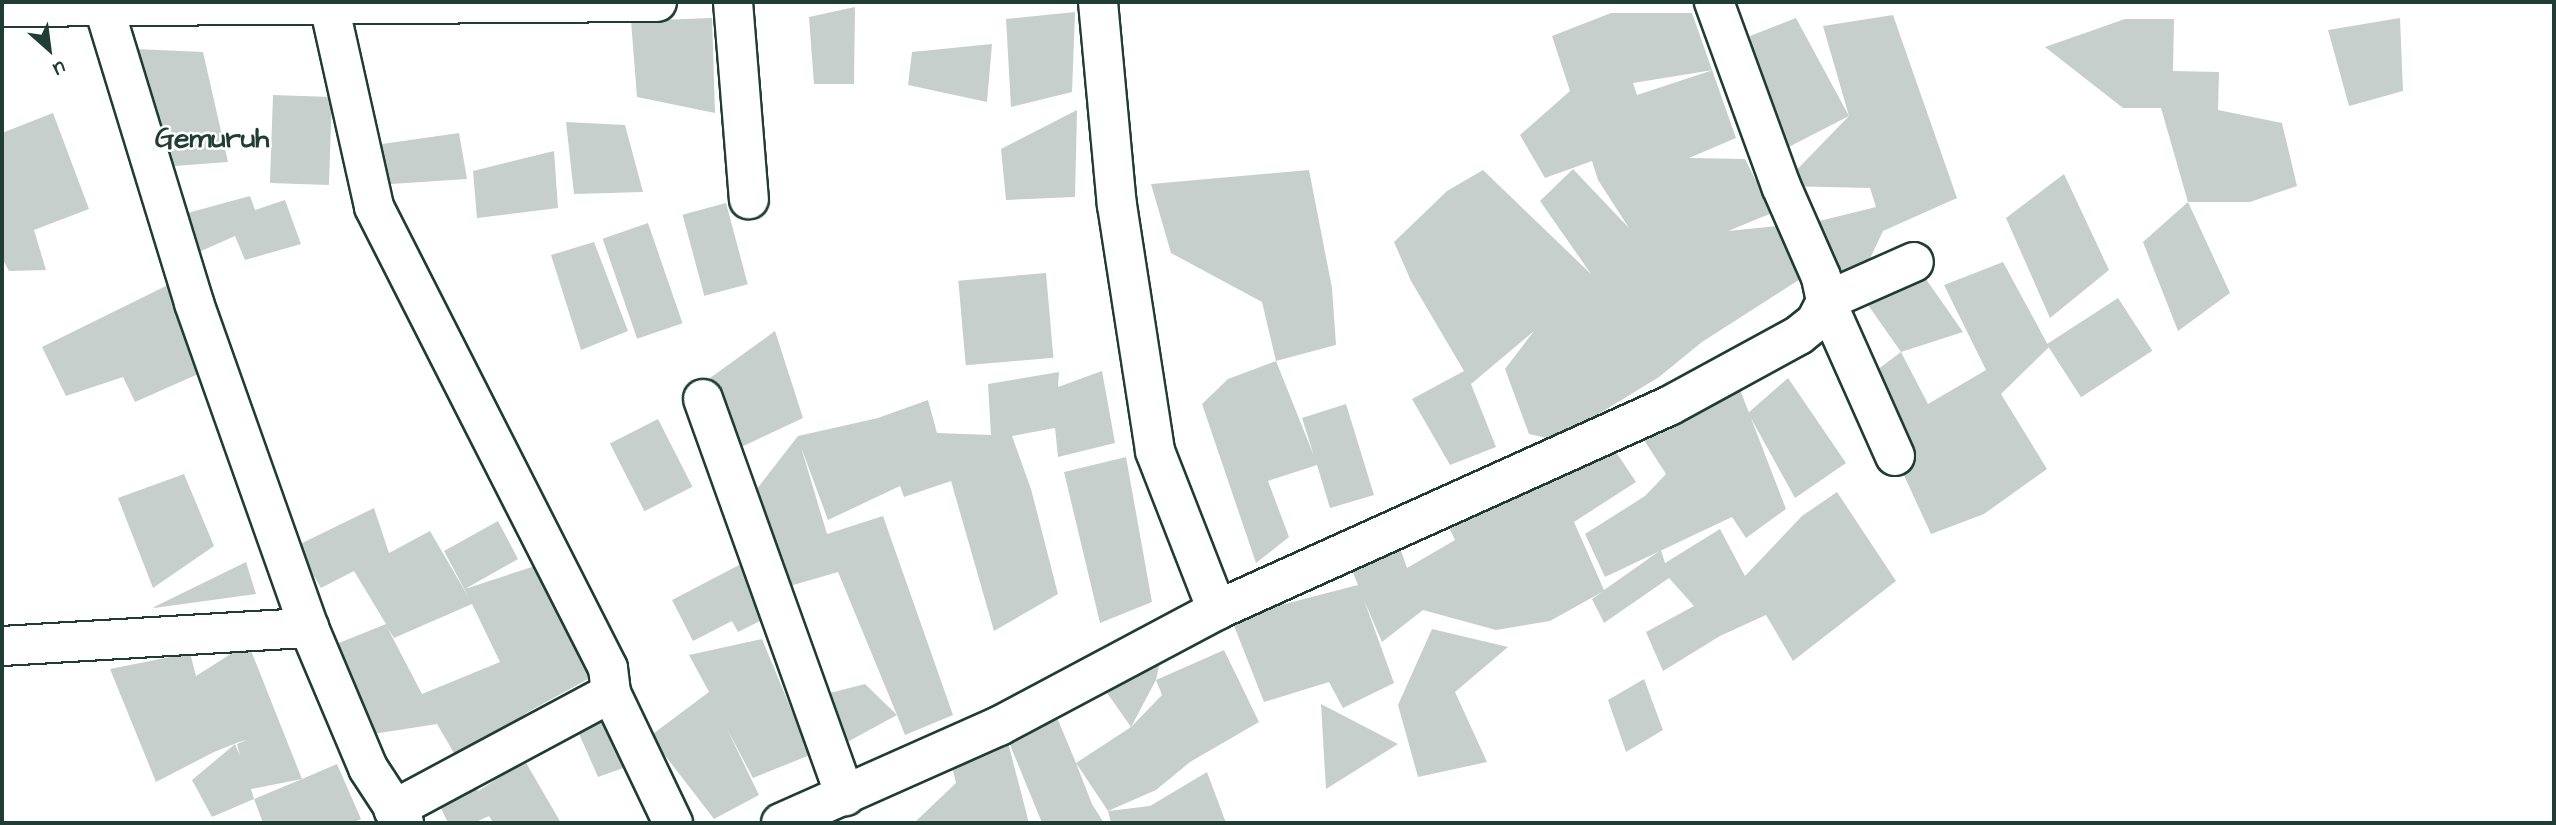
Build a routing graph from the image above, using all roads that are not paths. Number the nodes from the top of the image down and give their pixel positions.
1 (657, 2) edge
2 (733, 2) edge
3 (1098, 2) edge
4 (1714, 2) edge
5 (385, 3) edge
6 (188, 5) edge
7 (329, 5) junction
8 (2, 6) edge
9 (104, 8) junction
10 (748, 199) dead end
11 (1914, 262) dead end
12 (1826, 301) junction
13 (703, 399) dead end
14 (1895, 456) dead end
15 (1217, 610) junction
16 (309, 628) junction
17 (2, 646) edge
18 (611, 693) junction
19 (845, 796) junction
20 (399, 816) edge
21 (673, 823) edge
22 (781, 823) edge

1 - 5 street
2 - 10 street
3 - 15 street
4 - 12 street
5 - 7 street
6 - 7 street
6 - 9 street
7 - 18 street
8 - 9 street
9 - 16 street
11 - 12 street
12 - 14 street
12 - 15 street
13 - 19 street
15 - 19 street
16 - 17 street
16 - 20 street
18 - 20 street
18 - 21 street
19 - 22 street

